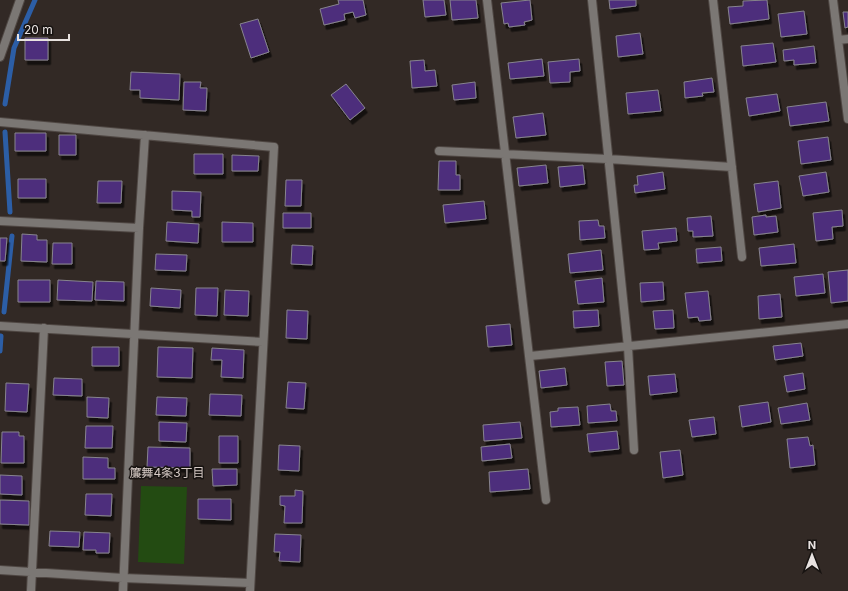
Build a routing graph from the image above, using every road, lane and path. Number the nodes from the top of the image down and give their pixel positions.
1 (20, 0) edge
2 (487, 0) edge
3 (592, 0) edge
4 (712, 0) edge
5 (833, 0) edge
6 (838, 40) junction
7 (848, 40) edge
8 (0, 57) edge
9 (848, 119) edge
10 (0, 122) edge
11 (145, 135) junction
12 (439, 151) dead end
13 (506, 154) junction
14 (608, 159) junction
15 (732, 167) junction
16 (0, 221) edge
17 (139, 228) junction
18 (742, 257) dead end
19 (848, 324) edge
20 (0, 326) edge
21 (44, 328) junction
22 (135, 334) junction
23 (263, 342) junction
24 (628, 347) junction
25 (530, 356) junction
26 (634, 450) dead end
27 (546, 500) dead end
28 (0, 570) edge
29 (32, 572) junction
30 (124, 578) junction
31 (250, 587) edge
32 (31, 591) edge
33 (123, 591) edge

1 - 8 street
2 - 13 street
3 - 14 street
4 - 15 street
5 - 6 street
6 - 7 street
6 - 9 street
10 - 11 street
11 - 17 street
11 - 23 street
12 - 13 street
13 - 14 street
13 - 25 street
14 - 15 street
14 - 24 street
15 - 18 street
16 - 17 street
17 - 22 street
19 - 24 street
20 - 21 street
21 - 22 street
21 - 29 street
22 - 23 street
22 - 30 street
23 - 31 street
24 - 25 street
24 - 26 street
25 - 27 street
28 - 29 street
29 - 30 street
29 - 32 street
30 - 31 street
30 - 33 street

